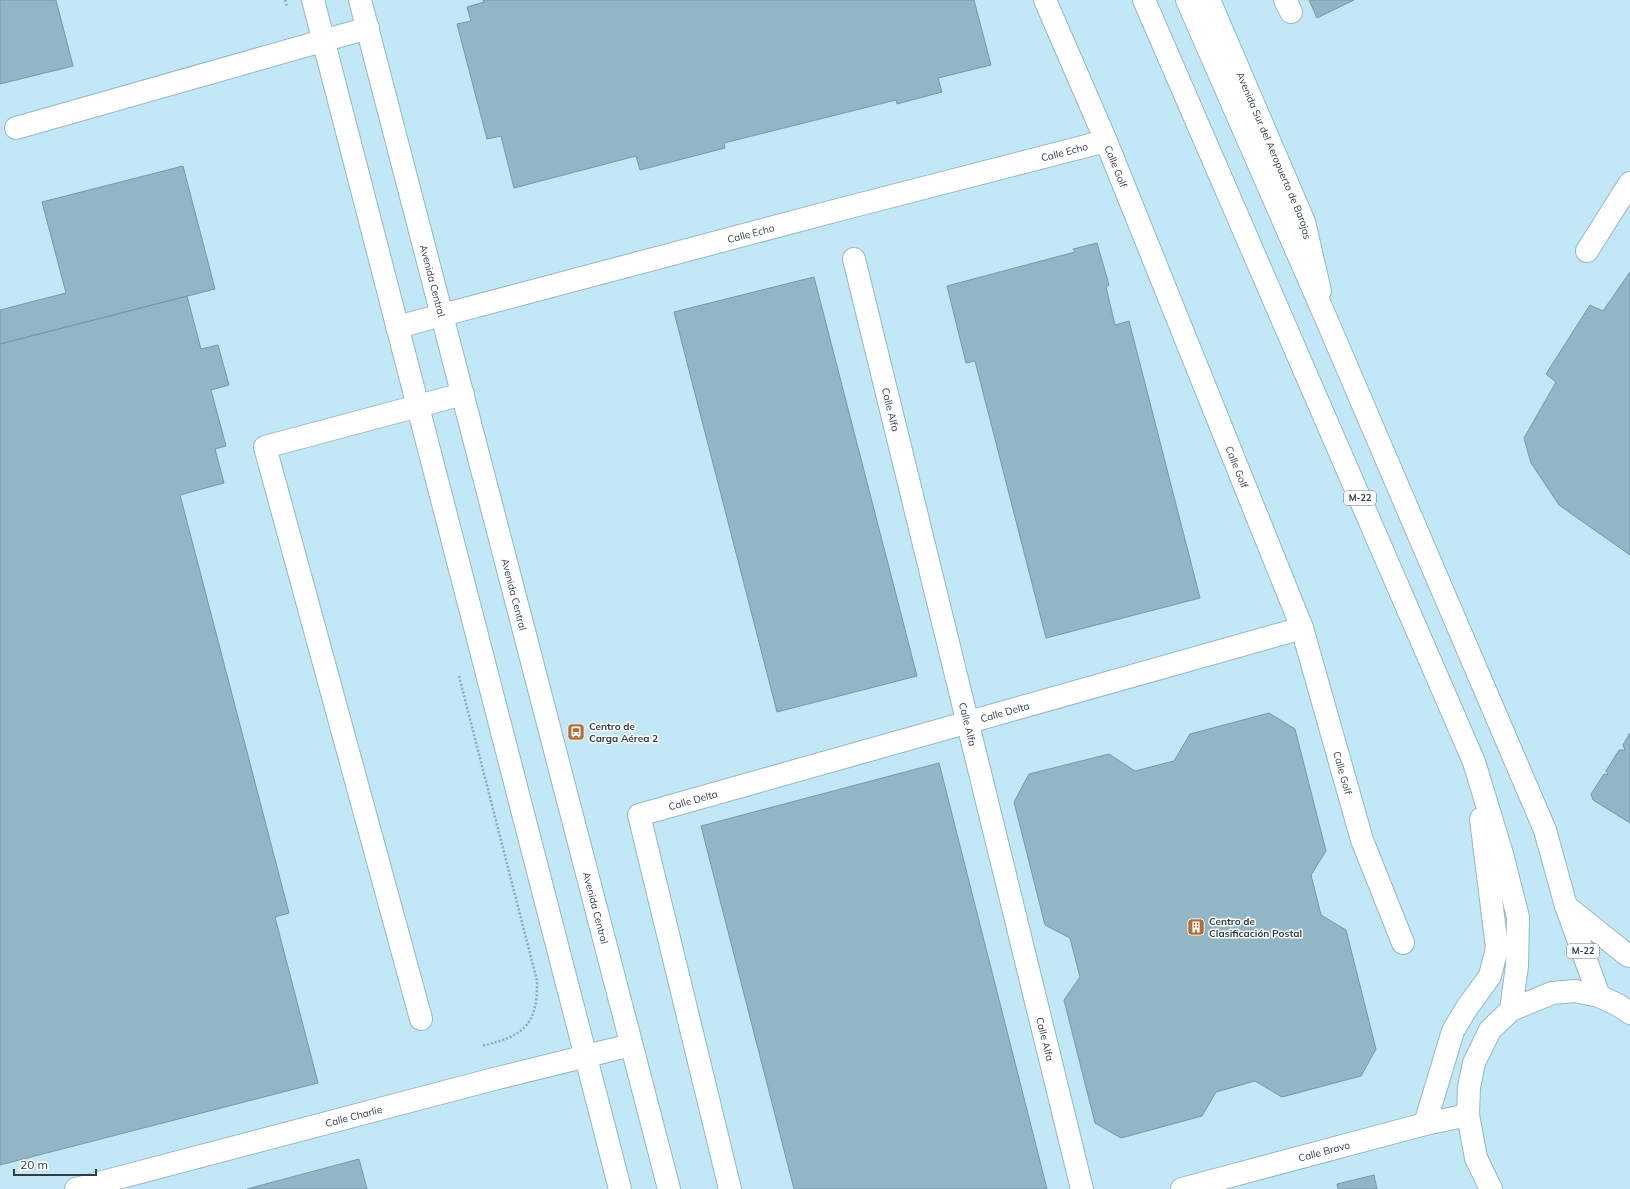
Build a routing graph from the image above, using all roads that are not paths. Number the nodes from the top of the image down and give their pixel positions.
1 (313, 0) edge
2 (360, 0) edge
3 (1045, 0) edge
4 (1144, 0) edge
5 (1187, 0) edge
6 (1209, 0) edge
7 (368, 28) junction
8 (323, 41) junction
9 (16, 128) dead end
10 (1106, 141) junction
11 (1630, 184) edge
12 (1587, 251) dead end
13 (854, 259) dead end
14 (442, 314) junction
15 (1326, 316) junction
16 (397, 327) junction
17 (463, 394) junction
18 (418, 406) junction
19 (1302, 628) junction
20 (968, 722) junction
21 (1474, 762) junction
22 (1566, 906) junction
23 (1403, 943) dead end
24 (1630, 956) edge
25 (1599, 996) junction
26 (1511, 1010) junction
27 (1630, 1013) edge
28 (420, 1019) dead end
29 (631, 1045) junction
30 (587, 1056) junction
31 (1468, 1115) junction
32 (1425, 1124) junction
33 (76, 1189) edge
34 (620, 1189) edge
35 (669, 1189) edge
36 (730, 1189) edge
37 (1082, 1189) edge
38 (1182, 1189) edge
39 (1491, 1189) edge

1 - 8 street
2 - 7 street, Avenida Central
3 - 10 street, Calle Golf
4 - 21 street, M-22
5 - 15 street, M-22
6 - 15 street, Avenida Sur del Aeropuerto de Barajas
7 - 8 street
7 - 14 street, Avenida Central
8 - 9 street
8 - 16 street
10 - 14 street, Calle Echo
10 - 19 street, Calle Golf
11 - 12 street
13 - 20 street, Calle Alfa
14 - 16 street, Calle Echo
14 - 17 street, Avenida Central
15 - 22 street, M-22
16 - 18 street
17 - 18 street
17 - 29 street, Avenida Central
18 - 28 street
18 - 30 street
19 - 20 street, Calle Delta
19 - 23 street, Calle Golf
20 - 36 street, Calle Delta
20 - 37 street, Calle Alfa
21 - 26 street, M-22
21 - 32 street
22 - 24 street
22 - 25 street, M-22
25 - 26 street
25 - 27 street
26 - 31 street
29 - 30 street, Calle Charlie
29 - 35 street, Avenida Central
30 - 33 street, Calle Charlie
30 - 34 street
31 - 32 street, Calle Bravo
31 - 39 street
32 - 38 street, Calle Bravo

